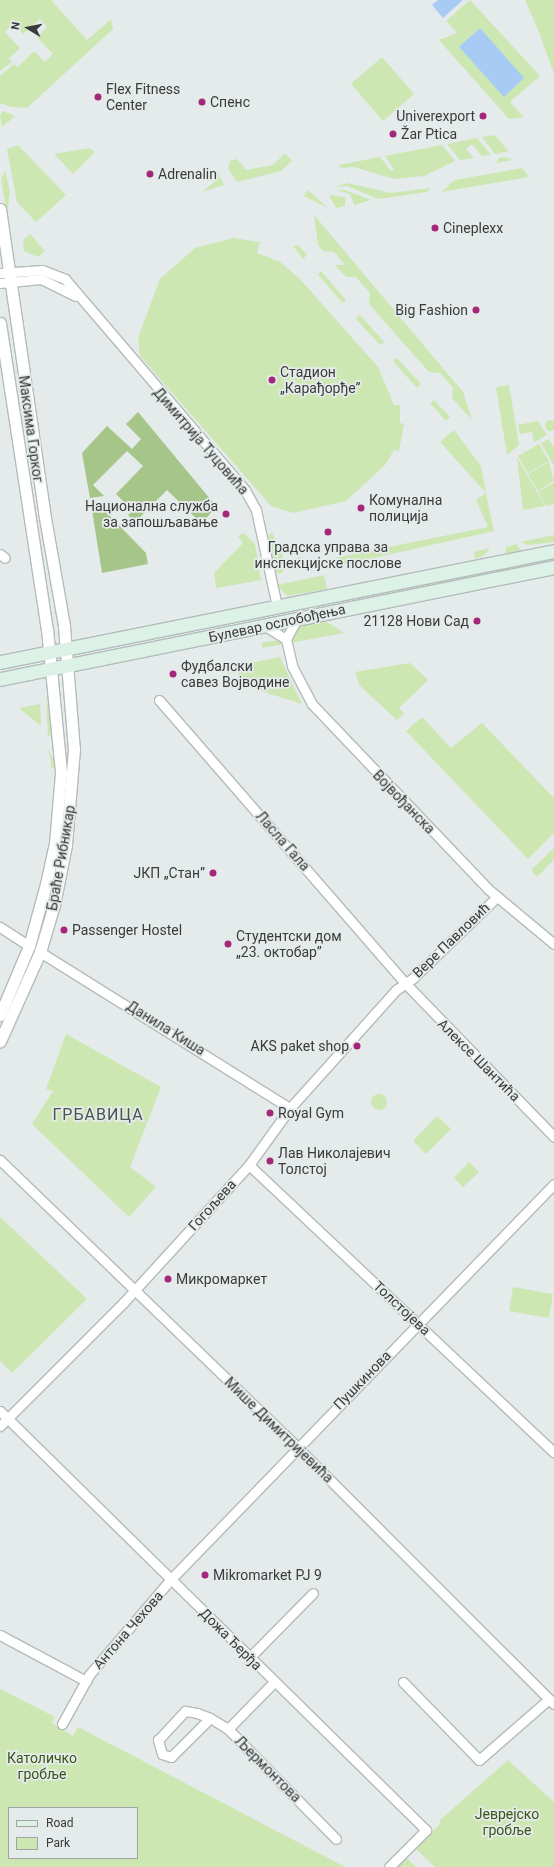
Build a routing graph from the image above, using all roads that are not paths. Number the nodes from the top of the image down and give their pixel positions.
1 (0, 209) edge
2 (5, 278) edge
3 (0, 323) edge
4 (554, 551) edge
5 (554, 567) edge
6 (277, 606) junction
7 (297, 619) junction
8 (264, 625) junction
9 (286, 639) junction
10 (67, 649) junction
11 (50, 652) junction
12 (0, 662) edge
13 (68, 665) junction
14 (52, 668) junction
15 (0, 679) edge
16 (159, 700) dead end
17 (497, 896) junction
18 (0, 927) edge
19 (554, 944) edge
20 (29, 946) junction
21 (40, 952) junction
22 (405, 984) junction
23 (0, 1015) edge
24 (0, 1041) edge
25 (290, 1108) junction
26 (554, 1137) edge
27 (0, 1160) edge
28 (249, 1165) junction
29 (554, 1184) edge
30 (134, 1290) junction
31 (418, 1322) junction
32 (0, 1411) edge
33 (9, 1419) junction
34 (0, 1426) edge
35 (297, 1447) junction
36 (554, 1452) edge
37 (171, 1579) junction
38 (313, 1593) dead end
39 (0, 1635) edge
40 (249, 1658) junction
41 (86, 1681) junction
42 (274, 1682) junction
43 (403, 1682) dead end
44 (552, 1702) edge
45 (210, 1718) junction
46 (62, 1724) dead end
47 (228, 1729) junction
48 (336, 1839) dead end
49 (389, 1867) edge

1 - 2 street, Максима Горког
2 - 6 street, Димитрија Туцовића
2 - 10 street, Максима Горког
3 - 11 street, Максима Горког
4 - 6 main road, Булевар ослобођења
5 - 7 main road, Булевар ослобођења
6 - 10 main road, Булевар ослобођења
7 - 8 main road, Булевар ослобођења
7 - 9 street
8 - 9 street
8 - 13 main road, Булевар ослобођења
9 - 17 street, Војвођанска
10 - 11 main road, Булевар ослобођења
10 - 13 street, Максима Горког
11 - 12 main road, Булевар ослобођења
11 - 14 street, Максима Горког
13 - 14 main road, Булевар ослобођења
13 - 21 street, Браће Рибникар
14 - 15 main road, Булевар ослобођења
14 - 20 street, Браће Рибникар
16 - 22 street, Ласла Гала
17 - 19 street, Војвођанска
17 - 22 street, Вере Павловић
18 - 20 street
20 - 23 street, Браће Рибникар
21 - 24 street, Браће Рибникар
21 - 25 street, Данила Киша
22 - 25 street, Гогољева
22 - 26 street, Алексе Шантића
25 - 28 street, Гогољева
27 - 30 street, Мише Димитријевића
28 - 30 street, Гогољева
28 - 31 street, Толстојева
29 - 31 street, Пушкинова
30 - 33 street, Гогољева
30 - 35 street, Мише Димитријевића
31 - 35 street, Пушкинова
31 - 36 street, Толстојева
32 - 33 street, Дожа Ђерђа
33 - 34 street
33 - 37 street, Дожа Ђерђа
35 - 37 street, Пушкинова
35 - 44 street, Мише Димитријевића
37 - 40 street, Дожа Ђерђа
37 - 41 street, Антона Чехова
38 - 40 street
39 - 41 street, Антона Чехова
40 - 42 street, Дожа Ђерђа
41 - 46 street, Антона Чехова
42 - 47 street, Љермонтова
42 - 49 street, Дожа Ђерђа
43 - 44 street
45 - 45 street
45 - 47 street
47 - 48 street, Љермонтова

